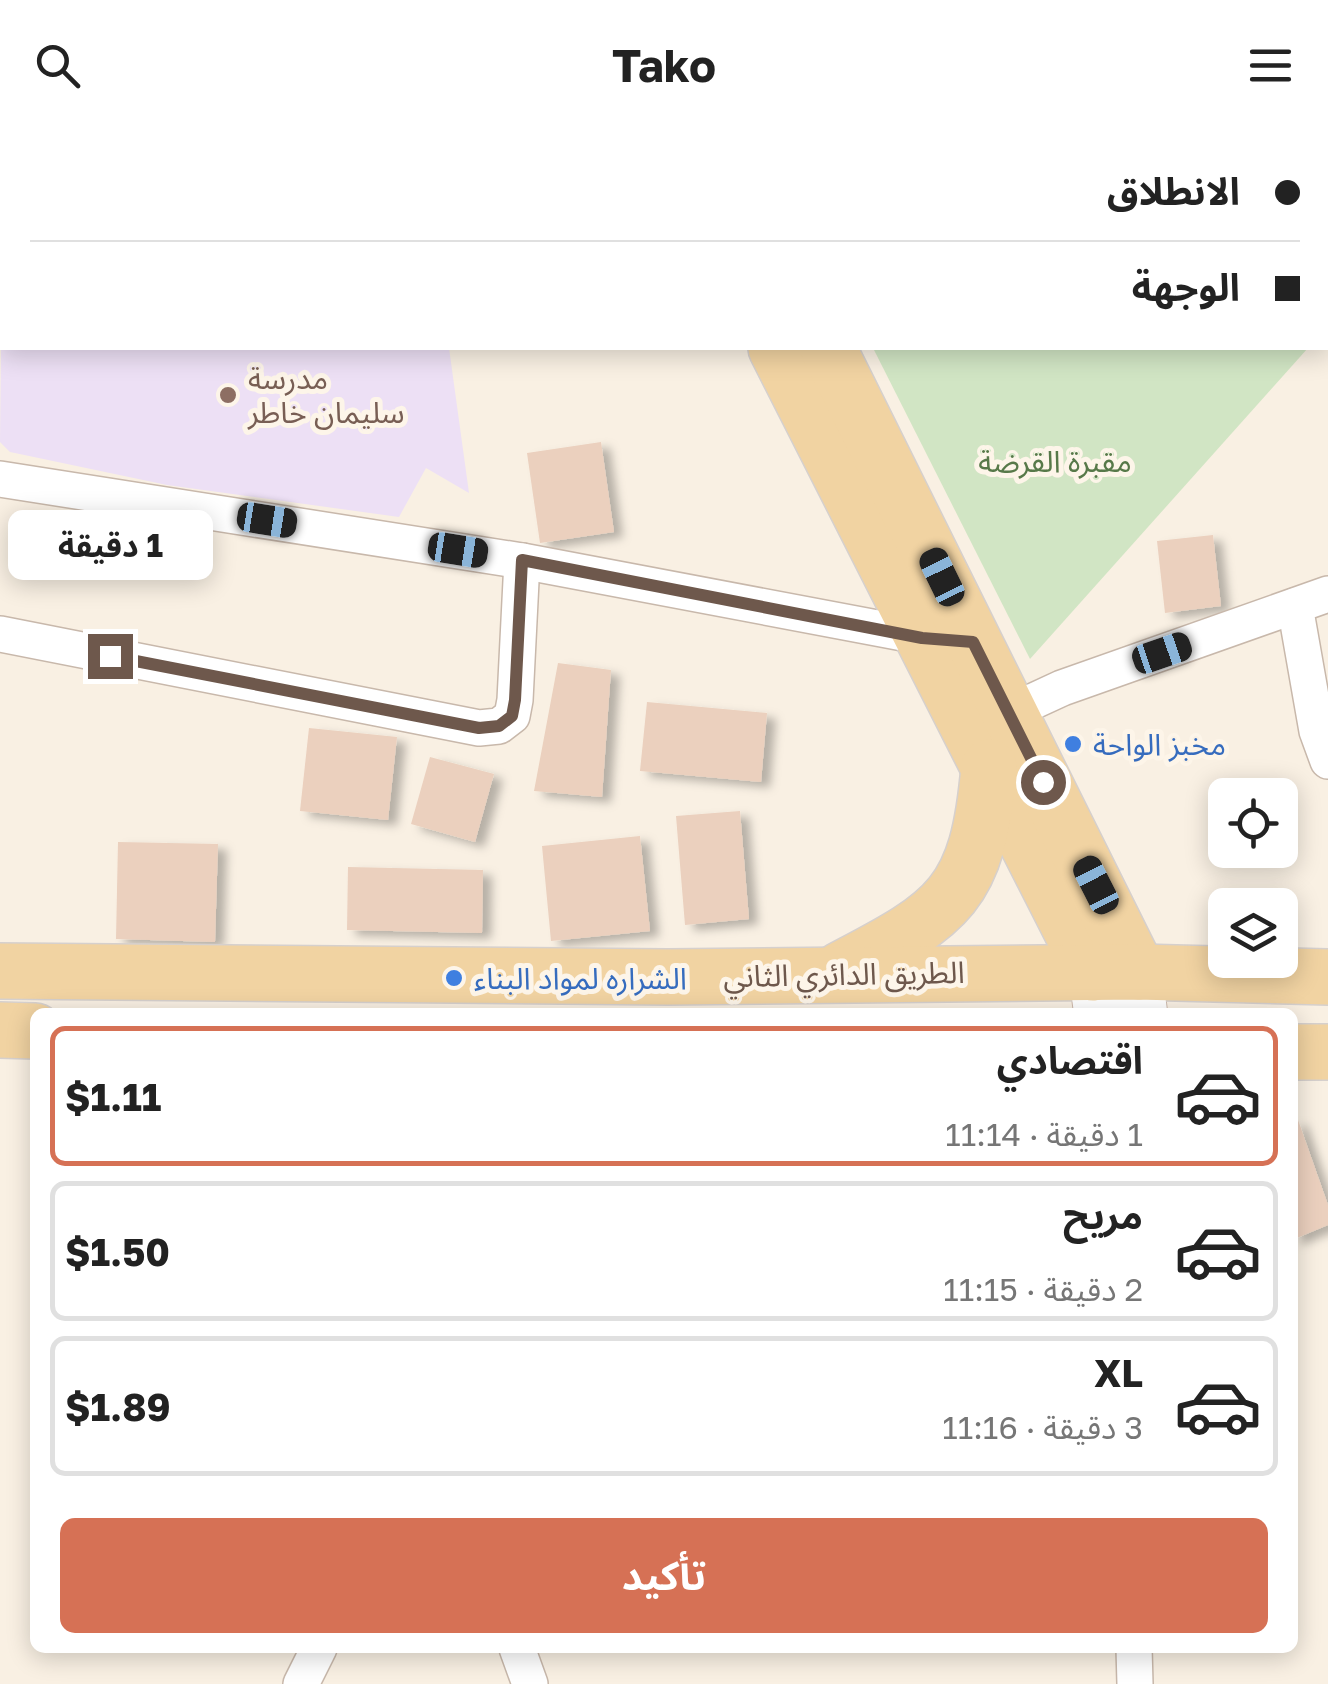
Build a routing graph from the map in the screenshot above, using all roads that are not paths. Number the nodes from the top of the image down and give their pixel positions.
1 (777, 350) edge
2 (829, 350) edge
3 (0, 480) edge
4 (522, 560) junction
5 (1328, 594) edge
6 (1294, 606) junction
7 (0, 634) edge
8 (948, 640) junction
9 (1008, 713) junction
10 (1328, 761) edge
11 (989, 767) junction
12 (0, 971) edge
13 (837, 972) junction
14 (1328, 977) edge
15 (1118, 993) edge
16 (0, 1030) edge
17 (30, 1031) edge
18 (317, 1653) edge
19 (519, 1653) edge
20 (1134, 1653) edge
21 (301, 1684) edge
22 (530, 1684) edge
23 (1135, 1684) edge

1 - 8 main road
2 - 8 main road
3 - 4 street
4 - 7 street
4 - 8 street
5 - 6 street
6 - 9 street
6 - 10 street
8 - 9 main road
8 - 11 main road
9 - 15 main road
11 - 13 main road
11 - 15 main road
12 - 13 main road, الطريق الدائري الثاني
13 - 15 main road, الطريق الدائري الثاني
14 - 15 main road, الطريق الدائري الثاني
16 - 17 main road
18 - 21 street
19 - 22 street
20 - 23 street

